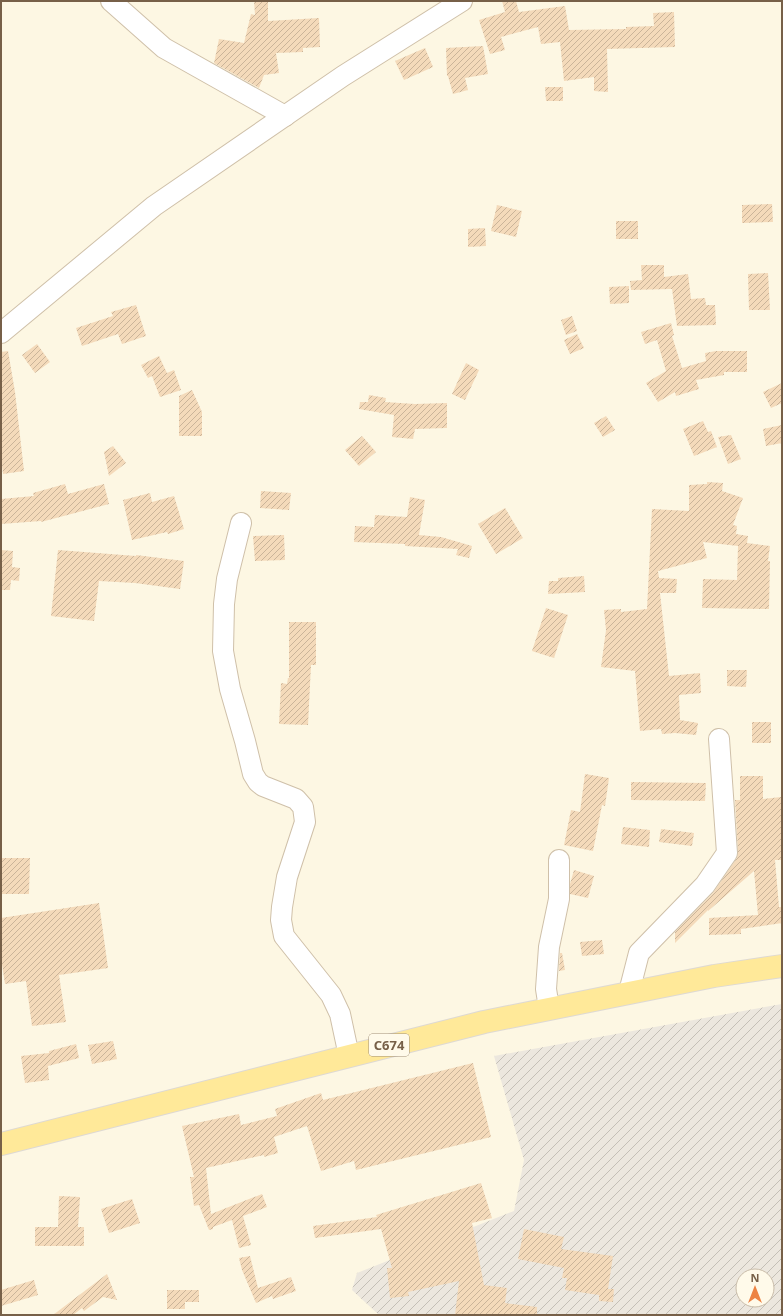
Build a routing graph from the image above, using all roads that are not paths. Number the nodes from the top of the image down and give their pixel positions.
1 (111, 1) edge
2 (462, 1) edge
3 (285, 116) junction
4 (1, 334) edge
5 (240, 522) dead end
6 (719, 739) dead end
7 (559, 860) dead end
8 (782, 966) edge
9 (629, 992) junction
10 (549, 1008) junction
11 (349, 1056) junction
12 (1, 1144) edge

1 - 3 street
2 - 3 street
3 - 4 street
5 - 11 street
6 - 9 street
7 - 10 street
8 - 9 main road, C674
9 - 10 main road, C674
10 - 11 main road, C674
11 - 12 main road, C674

